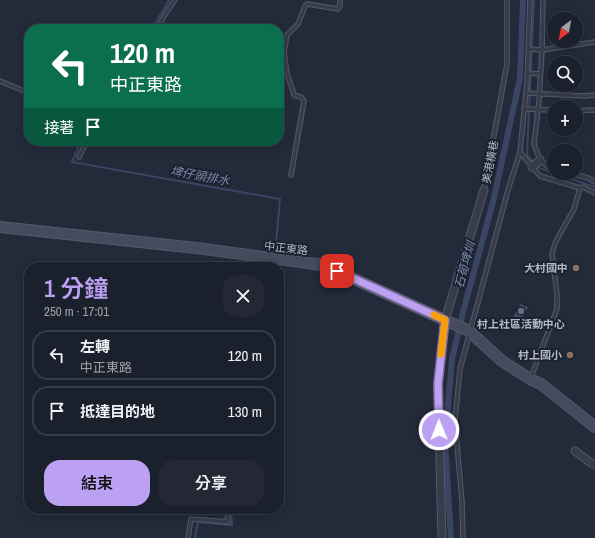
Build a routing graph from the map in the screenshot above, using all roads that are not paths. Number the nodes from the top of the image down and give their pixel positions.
1 (175, 0) edge
2 (340, 0) edge
3 (507, 0) edge
4 (530, 0) edge
5 (543, 0) edge
6 (160, 24) edge
7 (595, 42) edge
8 (528, 49) junction
9 (542, 50) junction
10 (527, 73) junction
11 (540, 74) junction
12 (0, 81) edge
13 (24, 91) edge
14 (526, 93) junction
15 (539, 94) junction
16 (595, 95) edge
17 (524, 109) junction
18 (537, 109) junction
19 (547, 110) edge
20 (595, 110) edge
21 (583, 111) edge
22 (84, 146) edge
23 (520, 152) junction
24 (79, 157) dead end
25 (540, 160) junction
26 (547, 166) edge
27 (532, 167) junction
28 (291, 175) dead end
29 (583, 177) edge
30 (595, 182) edge
31 (580, 188) junction
32 (484, 190) joint
33 (595, 193) edge
34 (0, 227) edge
35 (266, 262) edge
36 (284, 264) edge
37 (445, 320) junction
38 (469, 331) junction
39 (530, 379) junction
40 (595, 427) edge
41 (575, 451) dead end
42 (595, 465) edge
43 (227, 514) edge
44 (188, 538) edge
45 (442, 538) edge
46 (464, 538) edge

1 - 6 lane
2 - 28 lane
3 - 32 lane, 美港橫巷
4 - 8 lane
5 - 9 lane
7 - 9 lane
8 - 9 lane
8 - 10 lane
9 - 11 lane
10 - 11 lane
10 - 14 lane
11 - 15 lane
12 - 13 lane
14 - 15 lane
14 - 17 lane
15 - 16 lane
15 - 18 lane
17 - 18 lane
17 - 23 lane
18 - 19 lane
18 - 25 lane
20 - 21 lane
22 - 24 lane
23 - 27 lane
23 - 38 lane
25 - 26 lane
25 - 27 street
27 - 31 lane
29 - 30 lane
31 - 33 lane
31 - 39 lane
32 - 37 street, 美港橫巷
34 - 35 main road, 中正東路
36 - 37 main road, 中正東路
37 - 38 main road, 中正東路
37 - 45 street, 美港橫巷
38 - 39 main road, 中正東路
38 - 46 lane
39 - 40 main road, 中正東路
41 - 42 street
43 - 44 lane

